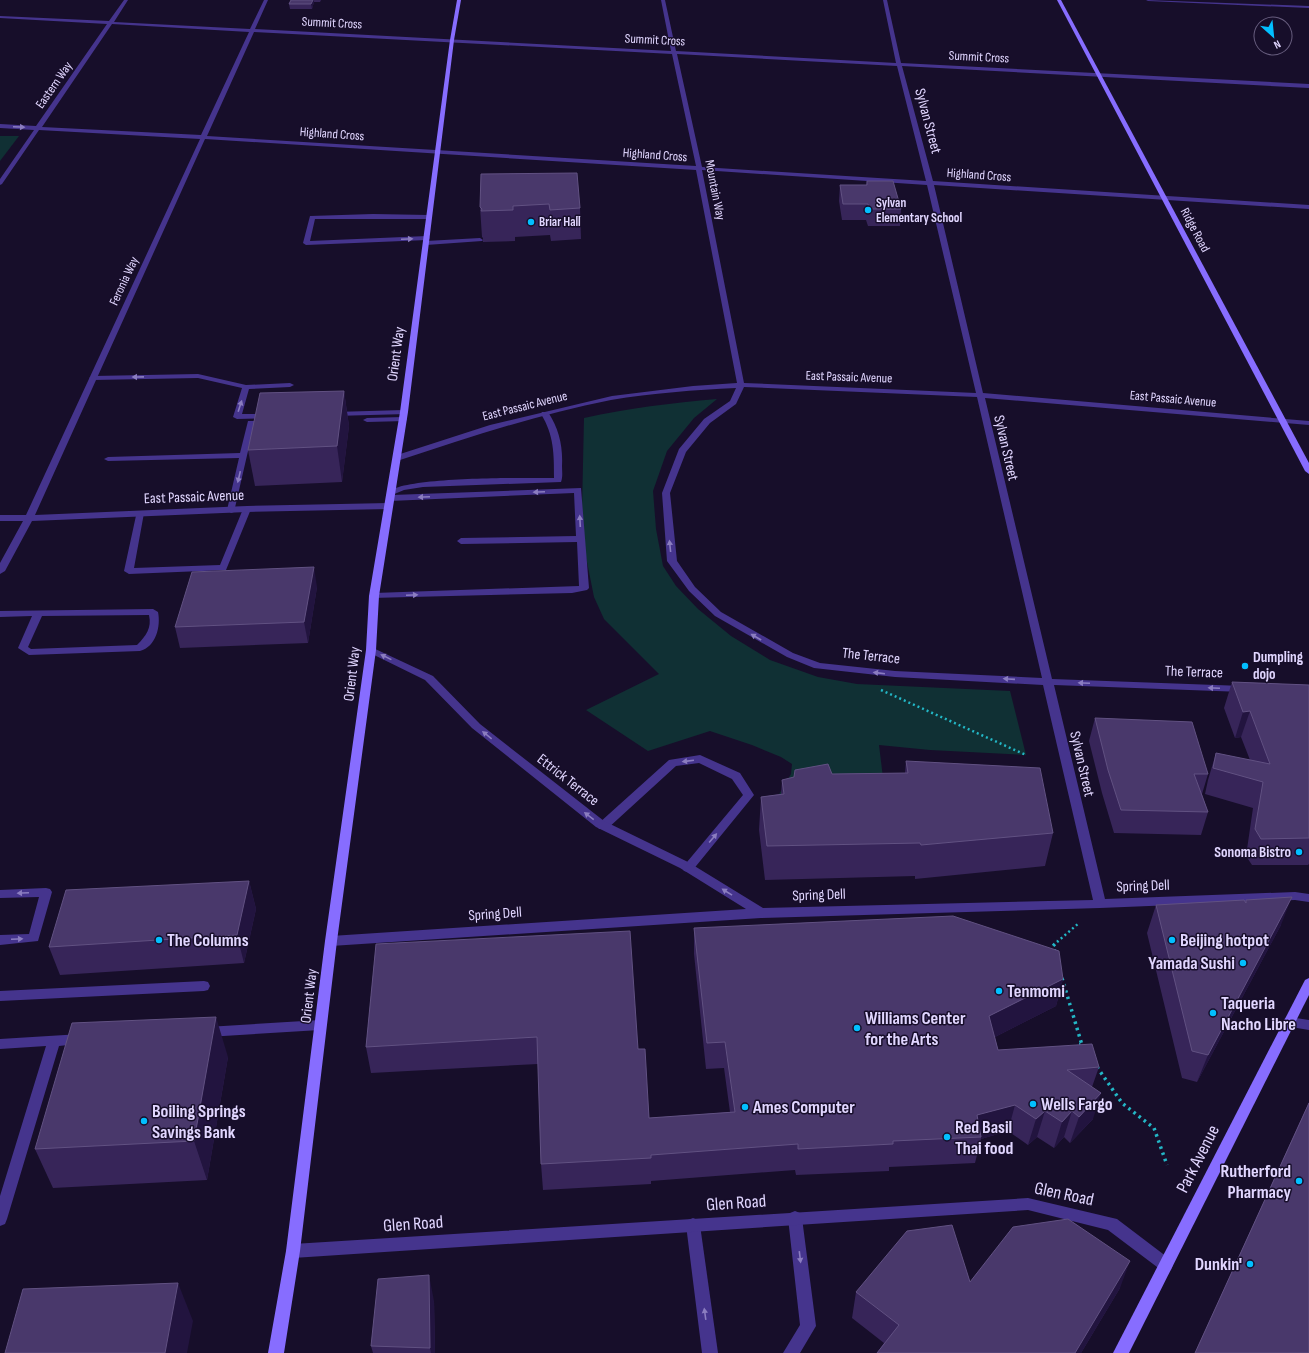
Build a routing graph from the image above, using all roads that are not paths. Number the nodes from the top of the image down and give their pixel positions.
1 (126, 0) edge
2 (266, 0) edge
3 (459, 0) edge
4 (663, 0) edge
5 (885, 0) edge
6 (1059, 0) edge
7 (1148, 0) edge
8 (1309, 7) edge
9 (0, 17) edge
10 (112, 22) junction
11 (253, 30) junction
12 (452, 40) junction
13 (673, 52) junction
14 (898, 64) junction
15 (1100, 74) junction
16 (1309, 86) edge
17 (0, 126) edge
18 (38, 128) junction
19 (203, 137) junction
20 (438, 152) junction
21 (699, 168) junction
22 (0, 183) edge
23 (930, 183) junction
24 (1166, 198) junction
25 (1309, 207) edge
26 (429, 217) junction
27 (480, 240) edge
28 (427, 241) junction
29 (92, 378) junction
30 (290, 385) dead end
31 (741, 385) junction
32 (246, 387) junction
33 (979, 395) junction
34 (324, 414) edge
35 (545, 414) junction
36 (403, 415) junction
37 (331, 421) edge
38 (1282, 422) junction
39 (1309, 423) edge
40 (244, 455) junction
41 (397, 458) junction
42 (108, 459) dead end
43 (1309, 471) edge
44 (390, 499) junction
45 (246, 509) junction
46 (231, 510) junction
47 (140, 513) junction
48 (0, 518) edge
49 (29, 518) junction
50 (581, 539) junction
51 (461, 541) dead end
52 (0, 570) edge
53 (374, 596) junction
54 (0, 614) edge
55 (38, 614) junction
56 (371, 650) junction
57 (1048, 682) junction
58 (1254, 689) edge
59 (603, 826) junction
60 (688, 868) junction
61 (0, 894) edge
62 (1309, 898) edge
63 (1100, 904) junction
64 (760, 913) junction
65 (0, 940) edge
66 (331, 941) junction
67 (1309, 983) edge
68 (204, 986) dead end
69 (0, 996) edge
70 (1289, 1022) junction
71 (1309, 1024) edge
72 (320, 1025) junction
73 (193, 1033) edge
74 (92, 1039) edge
75 (54, 1041) junction
76 (0, 1044) edge
77 (795, 1218) junction
78 (0, 1219) edge
79 (693, 1225) junction
80 (293, 1251) junction
81 (1166, 1265) junction
82 (276, 1353) edge
83 (710, 1353) edge
84 (791, 1353) edge
85 (1121, 1353) edge

1 - 10 street, Eastern Way
2 - 11 street, Feronia Way
3 - 12 street, Orient Way
4 - 13 street, Mountain Way
5 - 14 street, Sylvan Street
6 - 15 street, Ridge Road
7 - 8 street
9 - 10 street, Summit Cross
10 - 11 street, Summit Cross
10 - 18 street, Eastern Way
11 - 12 street, Summit Cross
11 - 19 street, Feronia Way
12 - 13 street, Summit Cross
12 - 20 street, Orient Way
13 - 14 street, Summit Cross
13 - 21 street, Mountain Way
14 - 15 street, Summit Cross
14 - 23 street, Sylvan Street
15 - 16 street, Summit Cross
15 - 24 street, Ridge Road
17 -> 18 street, Highland Cross
18 - 19 street, Highland Cross
18 - 22 street, Eastern Way
19 - 20 street, Highland Cross
19 - 29 street, Feronia Way
20 - 21 street, Highland Cross
20 - 26 street, Orient Way
21 - 23 street, Highland Cross
21 - 31 street, Mountain Way
23 - 24 street, Highland Cross
23 - 33 street, Sylvan Street
24 - 25 street, Highland Cross
24 - 38 street, Ridge Road
26 - 28 street, Orient Way
26 -> 28 street
27 - 28 street
28 - 36 street, Orient Way
32 -> 29 street
29 - 49 street, Feronia Way
30 - 32 street
31 - 33 street, East Passaic Avenue
31 - 35 street, East Passaic Avenue
57 -> 31 street, The Terrace
40 -> 32 street
33 - 38 street, East Passaic Avenue
33 - 57 street, Sylvan Street
34 - 36 street
35 - 41 street, East Passaic Avenue
35 - 44 street
36 - 37 street
36 - 41 street, Orient Way
38 - 39 street, East Passaic Avenue
38 - 43 street, Ridge Road
40 - 42 street
40 -> 46 street
41 - 44 street, Orient Way
44 - 45 street, East Passaic Avenue
50 -> 44 street, East Passaic Avenue
44 - 53 street, Orient Way
45 - 46 street, East Passaic Avenue
45 - 47 street
46 - 47 street, East Passaic Avenue
47 - 49 street, East Passaic Avenue
48 - 49 street, East Passaic Avenue
49 - 52 street, Feronia Way
50 - 51 street
53 -> 50 street
53 - 56 street, Orient Way
54 - 55 street
55 - 55 street
59 -> 56 street, Ettrick Terrace
56 - 66 street, Orient Way
58 -> 57 street, The Terrace
57 - 63 street, Sylvan Street
59 - 60 street, Ettrick Terrace
60 -> 59 street
64 -> 60 street, Ettrick Terrace
65 -> 61 street
62 - 63 street, Spring Dell
63 - 64 street, Spring Dell
64 - 66 street, Spring Dell
66 - 72 street, Orient Way
67 - 70 street, Park Avenue
68 - 69 street
70 - 71 street
70 - 81 street, Park Avenue
72 - 73 street
72 - 80 street, Orient Way
74 - 75 street
75 - 76 street
75 - 78 street
77 - 79 street, Glen Road
77 - 81 street, Glen Road
77 -> 84 street
79 - 80 street, Glen Road
83 -> 79 street
80 - 82 street, Orient Way
81 - 85 street, Park Avenue

